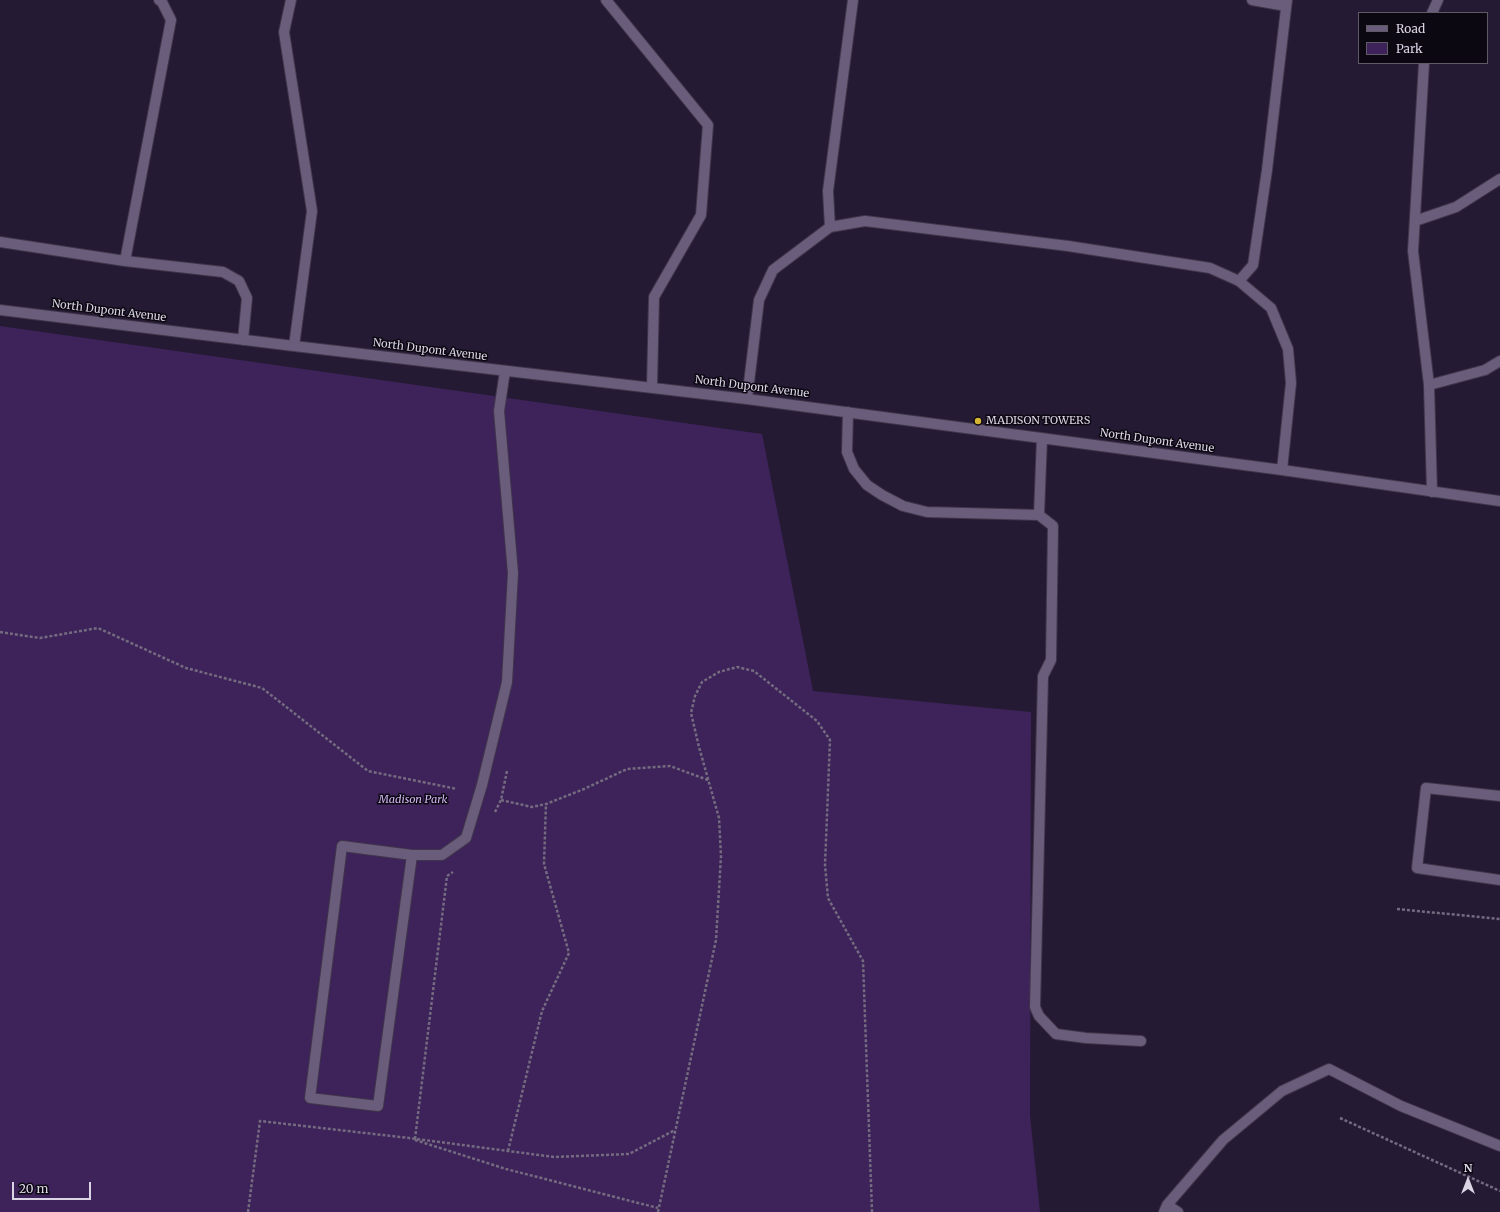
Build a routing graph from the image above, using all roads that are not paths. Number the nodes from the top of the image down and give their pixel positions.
1 (159, 0) edge
2 (291, 0) edge
3 (606, 0) edge
4 (852, 0) edge
5 (1252, 0) edge
6 (1438, 0) edge
7 (1286, 3) edge
8 (1432, 12) edge
9 (1424, 64) edge
10 (1500, 179) edge
11 (1415, 221) junction
12 (830, 227) junction
13 (0, 242) edge
14 (125, 261) junction
15 (1239, 282) junction
16 (0, 310) edge
17 (243, 340) junction
18 (294, 346) junction
19 (1500, 361) edge
20 (505, 371) junction
21 (1429, 384) junction
22 (652, 387) junction
23 (747, 398) junction
24 (848, 412) junction
25 (1042, 438) junction
26 (1282, 470) junction
27 (1432, 492) junction
28 (1500, 501) edge
29 (1039, 515) junction
30 (1500, 796) edge
31 (412, 855) junction
32 (1500, 880) edge
33 (1141, 1041) dead end
34 (1500, 1146) edge
35 (1166, 1209) edge
36 (1178, 1212) edge

1 - 14 street
2 - 18 street
3 - 22 street
4 - 12 street
5 - 7 street
6 - 8 street
7 - 15 street
9 - 11 street
10 - 11 street
11 - 21 street
12 - 15 street
12 - 23 street
13 - 14 street
14 - 17 street
15 - 26 street
16 - 17 street, North Dupont Avenue
17 - 18 street, North Dupont Avenue
18 - 20 street, North Dupont Avenue
19 - 21 street
20 - 22 street, North Dupont Avenue
20 - 31 street
21 - 27 street
22 - 23 street, North Dupont Avenue
23 - 24 street, North Dupont Avenue
24 - 25 street, North Dupont Avenue
24 - 29 street
25 - 26 street, North Dupont Avenue
25 - 29 street
26 - 27 street, North Dupont Avenue
27 - 28 street, North Dupont Avenue
29 - 33 street
30 - 32 street
31 - 31 street
34 - 35 street
35 - 36 street

